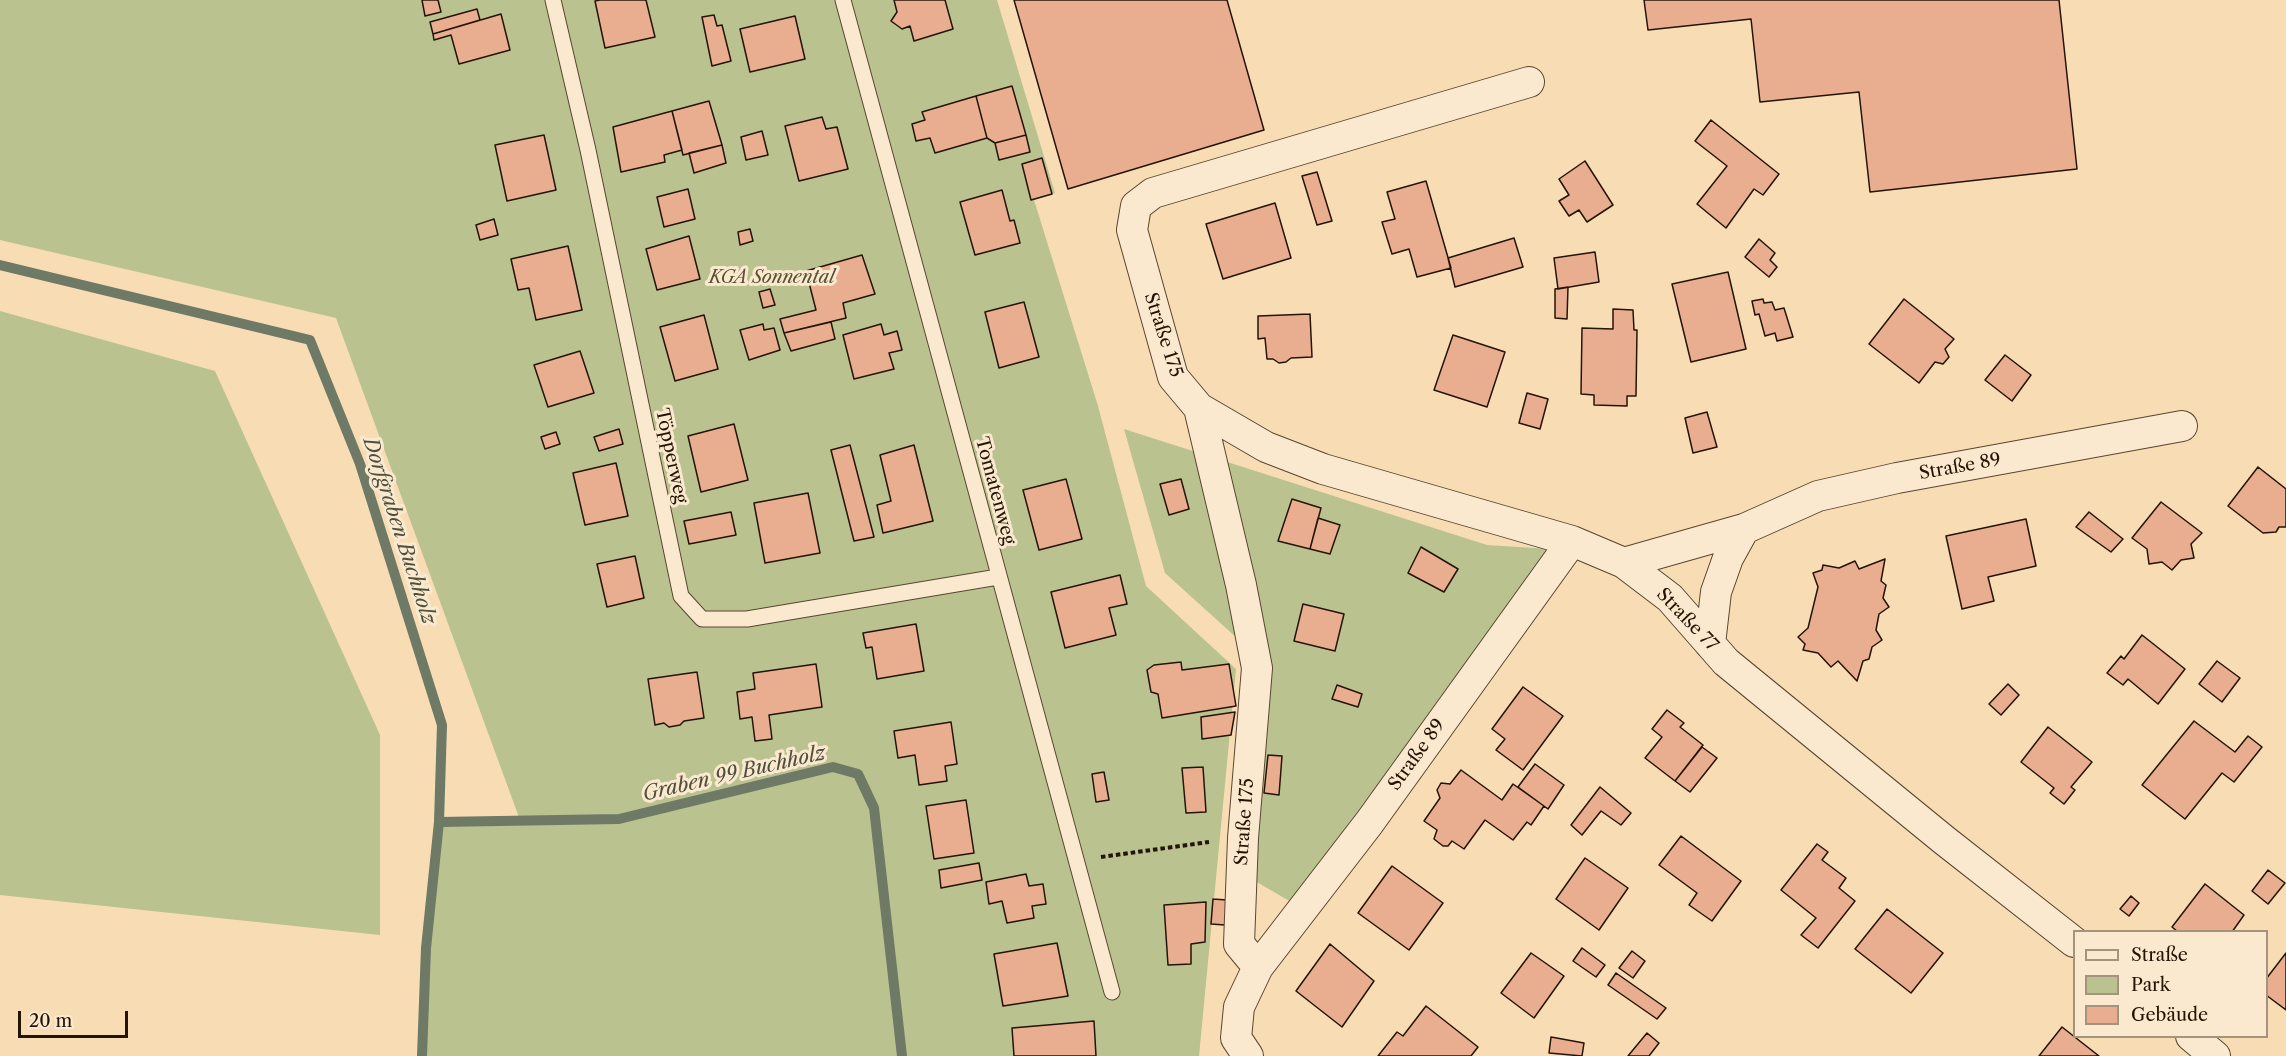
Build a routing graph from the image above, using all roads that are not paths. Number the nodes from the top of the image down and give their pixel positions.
1 (553, 0) edge
2 (843, 0) edge
3 (1529, 82) dead end
4 (1199, 408) junction
5 (2182, 426) dead end
6 (1744, 528) junction
7 (1572, 541) junction
8 (1624, 563) junction
9 (998, 577) junction
10 (1710, 644) junction
11 (2073, 941) edge
12 (1258, 967) junction
13 (1112, 992) dead end
14 (2193, 1038) edge
15 (1248, 1056) edge
16 (2215, 1056) edge

1 - 9 lane, Töpperweg
2 - 9 lane, Tomatenweg
3 - 4 street, Straße 175
4 - 7 street, Straße 77
4 - 12 street, Straße 175
5 - 6 street, Straße 89
6 - 8 street, Straße 89
6 - 10 street
7 - 8 street, Straße 77
7 - 12 street, Straße 89
8 - 10 street, Straße 77
9 - 13 lane, Tomatenweg
10 - 11 street, Straße 77
12 - 15 street, Straße 89
14 - 16 street

